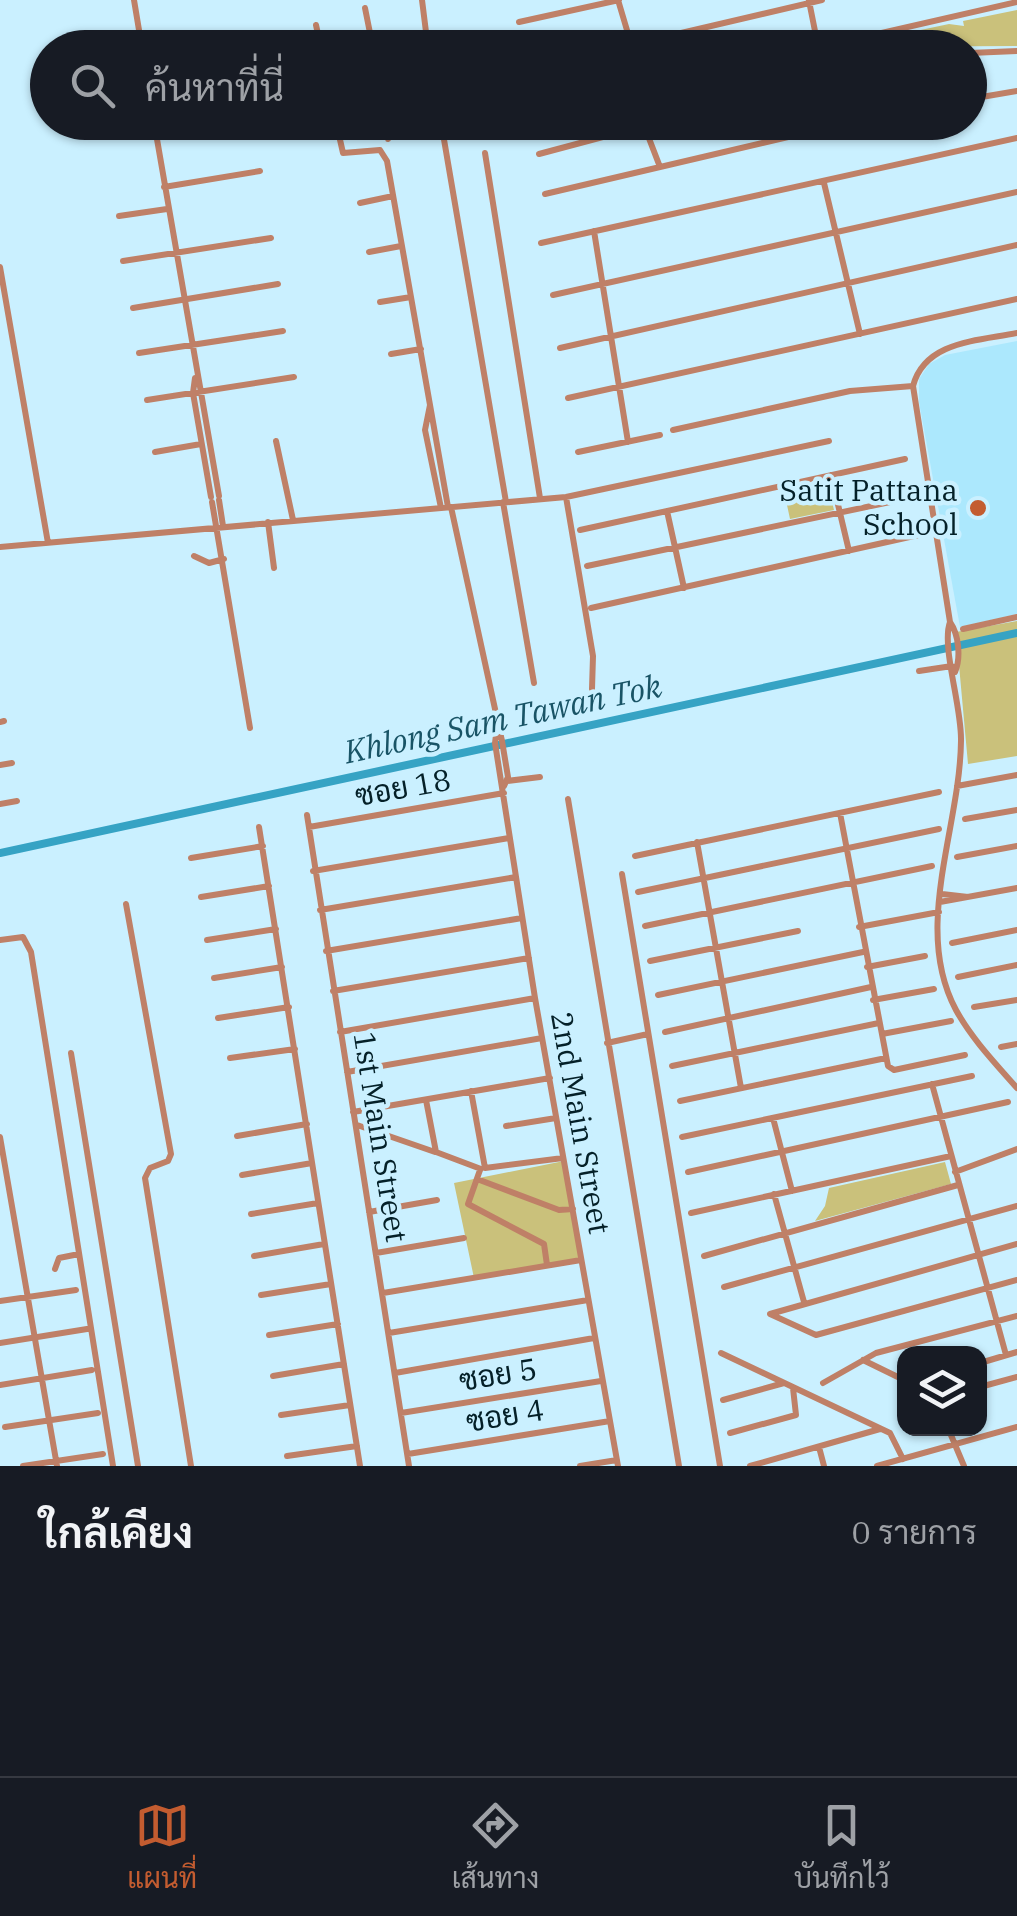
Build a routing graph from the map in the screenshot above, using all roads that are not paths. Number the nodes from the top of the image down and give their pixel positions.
1 (134, 0) edge
2 (422, 0) edge
3 (618, 0) edge
4 (822, 0) edge
5 (809, 1) edge
6 (1017, 2) edge
7 (366, 8) dead end
8 (519, 22) dead end
9 (316, 25) dead end
10 (139, 30) edge
11 (317, 30) edge
12 (369, 30) edge
13 (426, 30) edge
14 (627, 30) edge
15 (695, 30) edge
16 (815, 30) edge
17 (895, 30) edge
18 (1017, 50) edge
19 (987, 52) edge
20 (1017, 91) edge
21 (987, 96) edge
22 (1017, 138) edge
23 (157, 140) edge
24 (340, 140) edge
25 (444, 140) edge
26 (596, 140) edge
27 (650, 140) edge
28 (774, 140) edge
29 (484, 153) dead end
30 (539, 154) dead end
31 (660, 167) junction
32 (260, 171) dead end
33 (824, 183) junction
34 (164, 186) junction
35 (1017, 192) edge
36 (546, 194) dead end
37 (393, 196) junction
38 (360, 202) dead end
39 (167, 209) junction
40 (119, 216) dead end
41 (594, 231) junction
42 (838, 231) junction
43 (271, 238) dead end
44 (541, 242) dead end
45 (1017, 244) edge
46 (401, 246) junction
47 (370, 252) dead end
48 (174, 253) junction
49 (124, 262) dead end
50 (0, 266) edge
51 (278, 284) dead end
52 (602, 284) junction
53 (848, 284) junction
54 (553, 295) dead end
55 (410, 296) junction
56 (183, 299) junction
57 (1017, 299) edge
58 (380, 302) dead end
59 (133, 308) dead end
60 (283, 331) dead end
61 (1017, 332) edge
62 (860, 334) junction
63 (611, 337) junction
64 (190, 345) junction
65 (560, 348) dead end
66 (421, 349) junction
67 (139, 353) dead end
68 (391, 354) dead end
69 (294, 376) dead end
70 (913, 386) junction
71 (619, 388) junction
72 (197, 392) junction
73 (568, 398) dead end
74 (146, 400) dead end
75 (673, 430) dead end
76 (660, 436) dead end
77 (276, 440) dead end
78 (628, 442) junction
79 (829, 442) dead end
80 (202, 444) junction
81 (155, 452) dead end
82 (578, 452) dead end
83 (906, 459) dead end
84 (831, 475) junction
85 (928, 494) junction
86 (566, 497) junction
87 (540, 498) junction
88 (215, 499) junction
89 (505, 502) junction
90 (447, 507) junction
91 (667, 511) junction
92 (840, 513) junction
93 (293, 520) junction
94 (268, 522) junction
95 (219, 527) junction
96 (580, 530) dead end
97 (923, 534) dead end
98 (48, 543) junction
99 (0, 547) edge
100 (675, 548) junction
101 (848, 551) junction
102 (194, 556) dead end
103 (224, 560) junction
104 (586, 566) dead end
105 (274, 568) dead end
106 (684, 588) junction
107 (590, 608) dead end
108 (1017, 617) edge
109 (950, 622) junction
110 (959, 630) junction
111 (954, 666) junction
112 (919, 671) dead end
113 (534, 683) dead end
114 (592, 689) dead end
115 (250, 728) dead end
116 (12, 763) dead end
117 (0, 764) edge
118 (1017, 775) edge
119 (540, 777) dead end
120 (504, 786) junction
121 (957, 786) junction
122 (939, 792) dead end
123 (568, 799) dead end
124 (17, 801) dead end
125 (0, 804) edge
126 (1017, 810) edge
127 (840, 813) junction
128 (307, 815) dead end
129 (965, 819) dead end
130 (260, 827) dead end
131 (309, 827) junction
132 (938, 829) dead end
133 (509, 838) junction
134 (697, 842) junction
135 (263, 846) junction
136 (1017, 846) edge
137 (847, 847) junction
138 (635, 856) dead end
139 (957, 856) dead end
140 (191, 858) dead end
141 (932, 866) dead end
142 (314, 871) junction
143 (622, 874) dead end
144 (516, 877) junction
145 (704, 877) junction
146 (854, 882) junction
147 (269, 886) junction
148 (1017, 888) edge
149 (638, 892) dead end
150 (201, 897) dead end
151 (941, 898) junction
152 (126, 904) dead end
153 (319, 910) junction
154 (711, 911) junction
155 (939, 912) junction
156 (522, 918) junction
157 (644, 926) dead end
158 (859, 927) junction
159 (276, 929) junction
160 (1017, 930) edge
161 (798, 931) dead end
162 (0, 940) edge
163 (207, 940) dead end
164 (952, 942) dead end
165 (716, 948) junction
166 (326, 951) junction
167 (863, 952) junction
168 (926, 956) dead end
169 (529, 958) junction
170 (650, 961) dead end
171 (1017, 966) edge
172 (282, 967) junction
173 (867, 967) junction
174 (958, 977) dead end
175 (214, 978) dead end
176 (721, 983) junction
177 (871, 987) junction
178 (934, 989) dead end
179 (333, 991) junction
180 (658, 996) dead end
181 (535, 998) junction
182 (873, 1000) junction
183 (1017, 1000) edge
184 (289, 1007) junction
185 (974, 1007) dead end
186 (218, 1018) dead end
187 (728, 1018) junction
188 (951, 1021) dead end
189 (879, 1022) junction
190 (340, 1032) junction
191 (665, 1032) dead end
192 (648, 1034) junction
193 (882, 1034) junction
194 (542, 1038) junction
195 (608, 1043) junction
196 (1017, 1044) edge
197 (1001, 1048) dead end
198 (296, 1049) junction
199 (735, 1053) junction
200 (70, 1054) dead end
201 (965, 1054) dead end
202 (230, 1058) dead end
203 (886, 1058) junction
204 (672, 1066) dead end
205 (346, 1072) junction
206 (972, 1076) dead end
207 (550, 1078) junction
208 (932, 1084) junction
209 (741, 1088) junction
210 (1017, 1088) edge
211 (472, 1091) junction
212 (426, 1100) junction
213 (680, 1102) dead end
214 (1008, 1102) dead end
215 (353, 1112) junction
216 (556, 1118) junction
217 (773, 1118) junction
218 (941, 1119) junction
219 (308, 1124) junction
220 (355, 1125) junction
221 (506, 1126) dead end
222 (237, 1136) dead end
223 (682, 1137) dead end
224 (0, 1138) edge
225 (1017, 1149) edge
226 (436, 1152) junction
227 (782, 1152) junction
228 (950, 1156) junction
229 (563, 1158) junction
230 (312, 1163) junction
231 (480, 1172) junction
232 (688, 1172) dead end
233 (955, 1172) junction
234 (242, 1175) dead end
235 (958, 1186) junction
236 (792, 1191) junction
237 (774, 1194) junction
238 (437, 1200) dead end
239 (318, 1203) junction
240 (1017, 1206) edge
241 (10, 1208) junction
242 (572, 1209) junction
243 (0, 1210) edge
244 (370, 1212) junction
245 (691, 1213) dead end
246 (251, 1214) dead end
247 (967, 1221) junction
248 (786, 1234) junction
249 (464, 1238) dead end
250 (324, 1244) junction
251 (1017, 1244) edge
252 (376, 1253) junction
253 (79, 1254) junction
254 (977, 1255) junction
255 (254, 1256) dead end
256 (704, 1256) dead end
257 (582, 1260) junction
258 (547, 1265) junction
259 (795, 1268) junction
260 (55, 1269) dead end
261 (1017, 1280) edge
262 (331, 1284) junction
263 (724, 1287) dead end
264 (986, 1288) junction
265 (76, 1290) dead end
266 (382, 1293) junction
267 (27, 1296) junction
268 (261, 1296) dead end
269 (588, 1300) junction
270 (0, 1301) edge
271 (804, 1302) junction
272 (1017, 1316) edge
273 (996, 1322) junction
274 (338, 1324) junction
275 (87, 1329) dead end
276 (389, 1333) junction
277 (269, 1336) dead end
278 (35, 1338) junction
279 (594, 1338) junction
280 (0, 1343) edge
281 (1017, 1352) edge
282 (721, 1353) dead end
283 (1006, 1355) junction
284 (862, 1360) junction
285 (987, 1361) edge
286 (344, 1364) junction
287 (92, 1370) dead end
288 (395, 1373) junction
289 (273, 1376) dead end
290 (897, 1377) edge
291 (1017, 1377) edge
292 (42, 1378) junction
293 (601, 1380) junction
294 (822, 1383) dead end
295 (0, 1385) edge
296 (789, 1385) junction
297 (987, 1385) edge
298 (723, 1400) dead end
299 (350, 1404) junction
300 (98, 1412) dead end
301 (402, 1413) junction
302 (281, 1416) dead end
303 (50, 1420) junction
304 (610, 1421) junction
305 (4, 1427) dead end
306 (1017, 1427) edge
307 (882, 1429) junction
308 (730, 1433) dead end
309 (952, 1436) edge
310 (956, 1444) junction
311 (357, 1446) junction
312 (819, 1447) junction
313 (103, 1454) dead end
314 (408, 1454) junction
315 (287, 1456) dead end
316 (902, 1459) junction
317 (56, 1463) edge
318 (618, 1463) edge
319 (23, 1466) edge
320 (113, 1466) edge
321 (138, 1466) edge
322 (191, 1466) edge
323 (360, 1466) edge
324 (410, 1466) edge
325 (580, 1466) edge
326 (679, 1466) edge
327 (720, 1466) edge
328 (750, 1466) edge
329 (824, 1466) edge
330 (877, 1466) edge
331 (964, 1466) edge

1 - 10 street
2 - 13 street
3 - 8 street
3 - 14 street
4 - 5 street
5 - 15 street
5 - 16 street
6 - 17 street
7 - 12 street
9 - 11 street
18 - 19 street
20 - 21 street
22 - 33 street
23 - 34 street
24 - 37 street, 2nd Main Street
25 - 89 street
26 - 30 street
27 - 31 street
28 - 31 street
29 - 87 street
31 - 36 street
32 - 34 street
33 - 41 street
33 - 42 street
34 - 39 street
35 - 42 street
37 - 38 street
37 - 46 street, 2nd Main Street
39 - 40 street
39 - 48 street
41 - 44 street
41 - 52 street
42 - 52 street
42 - 53 street
43 - 48 street
45 - 53 street
46 - 47 street
46 - 55 street, 2nd Main Street
48 - 49 street
48 - 56 street
50 - 98 street
51 - 56 street
52 - 54 street
52 - 63 street
53 - 62 street
53 - 63 street
55 - 58 street
55 - 66 street, 2nd Main Street
56 - 59 street
56 - 64 street
57 - 62 street
60 - 64 street
61 - 70 street
62 - 71 street
63 - 65 street
63 - 71 street
64 - 67 street
64 - 72 street
66 - 68 street
66 - 90 street, 2nd Main Street
69 - 72 street
70 - 75 street
70 - 85 street
71 - 73 street
71 - 78 street
72 - 74 street
72 - 80 street
72 - 88 street
76 - 78 street
77 - 93 street
78 - 82 street
79 - 86 street
80 - 81 street
80 - 88 street
83 - 84 street
84 - 91 street
84 - 92 street
85 - 92 street
85 - 109 street
86 - 87 street
86 - 114 street
87 - 89 street
88 - 95 street
89 - 90 street
89 - 113 street
90 - 93 street
90 - 120 street, 2nd Main Street
91 - 96 street
91 - 100 street
92 - 100 street
92 - 101 street
93 - 94 street
94 - 95 street
94 - 105 street
95 - 98 street
95 - 103 street
97 - 101 street
98 - 99 street
100 - 104 street
100 - 106 street
101 - 106 street
102 - 103 street
103 - 115 street
106 - 107 street
108 - 110 street
109 - 110 street
109 - 111 street
110 - 111 street
111 - 112 street
111 - 121 street
116 - 117 street
118 - 121 street
119 - 120 street, ซอย 18
120 - 131 street, ซอย 18
120 - 133 street, 2nd Main Street
121 - 151 street
122 - 127 street
123 - 195 street
124 - 125 street
126 - 129 street
127 - 134 street
127 - 137 street
128 - 131 street, 1st Main Street
130 - 135 street
131 - 142 street, 1st Main Street
132 - 137 street
133 - 142 street
133 - 144 street, 2nd Main Street
134 - 138 street
134 - 145 street
135 - 140 street
135 - 147 street
136 - 139 street
137 - 145 street
137 - 146 street
141 - 146 street
142 - 153 street, 1st Main Street
143 - 192 street
144 - 153 street
144 - 156 street, 2nd Main Street
145 - 149 street
145 - 154 street
146 - 154 street
146 - 158 street
147 - 150 street
147 - 159 street
148 - 151 street
151 - 155 street
152 - 322 street
153 - 166 street, 1st Main Street
154 - 157 street
154 - 165 street
155 - 158 street
155 - 210 street
156 - 166 street
156 - 169 street, 2nd Main Street
158 - 167 street
159 - 163 street
159 - 172 street
160 - 164 street
161 - 165 street
162 - 253 street
165 - 170 street
165 - 176 street
166 - 179 street, 1st Main Street
167 - 173 street
167 - 176 street
168 - 173 street
169 - 179 street
169 - 181 street, 2nd Main Street
171 - 174 street
172 - 175 street
172 - 184 street
173 - 177 street
176 - 180 street
176 - 187 street
177 - 182 street
177 - 187 street
178 - 182 street
179 - 190 street, 1st Main Street
181 - 190 street
181 - 194 street, 2nd Main Street
182 - 189 street
183 - 185 street
184 - 186 street
184 - 198 street
187 - 191 street
187 - 199 street
188 - 193 street
189 - 193 street
189 - 199 street
190 - 205 street, 1st Main Street
192 - 195 street
192 - 327 street
193 - 203 street
194 - 205 street
194 - 207 street, 2nd Main Street
195 - 326 street
196 - 197 street
198 - 202 street
198 - 219 street
199 - 204 street
199 - 209 street
200 - 321 street
201 - 203 street
203 - 209 street
205 - 215 street, 1st Main Street
206 - 208 street
207 - 211 street
207 - 216 street, 2nd Main Street
208 - 217 street
208 - 218 street
209 - 213 street
211 - 212 street
211 - 231 street
212 - 215 street
212 - 226 street
214 - 218 street
215 - 220 street, 1st Main Street
216 - 221 street
216 - 229 street, 2nd Main Street
217 - 223 street
217 - 227 street
218 - 227 street
218 - 228 street
219 - 222 street
219 - 230 street
220 - 226 street
220 - 244 street, 1st Main Street
224 - 241 street
225 - 233 street
226 - 231 street
227 - 232 street
227 - 236 street
228 - 233 street
228 - 236 street
229 - 231 street
229 - 242 street, 2nd Main Street
230 - 234 street
230 - 239 street
231 - 242 street
231 - 258 street
233 - 235 street
235 - 247 street
235 - 248 street
236 - 237 street
237 - 245 street
237 - 248 street
238 - 244 street
239 - 246 street
239 - 250 street
240 - 247 street
241 - 243 street
241 - 267 street
242 - 257 street, 2nd Main Street
244 - 252 street, 1st Main Street
247 - 254 street
247 - 259 street
248 - 256 street
248 - 259 street
249 - 252 street
250 - 255 street
250 - 262 street
251 - 254 street
252 - 266 street, 1st Main Street
253 - 260 street
253 - 320 street
254 - 264 street
254 - 271 street
257 - 258 street
257 - 269 street, 2nd Main Street
258 - 266 street
259 - 263 street
259 - 271 street
261 - 264 street
262 - 268 street
262 - 274 street
264 - 271 street
264 - 273 street
265 - 267 street
266 - 276 street, 1st Main Street
267 - 270 street
267 - 278 street
269 - 276 street
269 - 279 street, 2nd Main Street
272 - 273 street
273 - 283 street
273 - 284 street
274 - 277 street
274 - 286 street
275 - 278 street
276 - 288 street, 1st Main Street
278 - 280 street
278 - 292 street
279 - 288 street
279 - 293 street, 2nd Main Street
281 - 283 street
282 - 296 street
283 - 285 street
284 - 290 street
284 - 294 street
286 - 289 street
286 - 299 street
287 - 292 street
288 - 301 street, 1st Main Street
291 - 297 street
292 - 295 street
292 - 303 street
293 - 301 street, ซอย 5
293 - 304 street, 2nd Main Street
296 - 298 street
296 - 307 street
296 - 308 street
299 - 302 street
299 - 311 street
300 - 303 street
301 - 314 street, 1st Main Street
303 - 305 street
303 - 317 street
304 - 314 street, ซอย 4
304 - 318 street, 2nd Main Street
306 - 310 street
307 - 312 street
307 - 316 street
309 - 310 street
310 - 316 street
310 - 331 street
311 - 315 street
311 - 323 street
312 - 328 street
312 - 329 street
313 - 317 street
314 - 324 street, 1st Main Street
316 - 330 street
317 - 319 street
318 - 325 street

